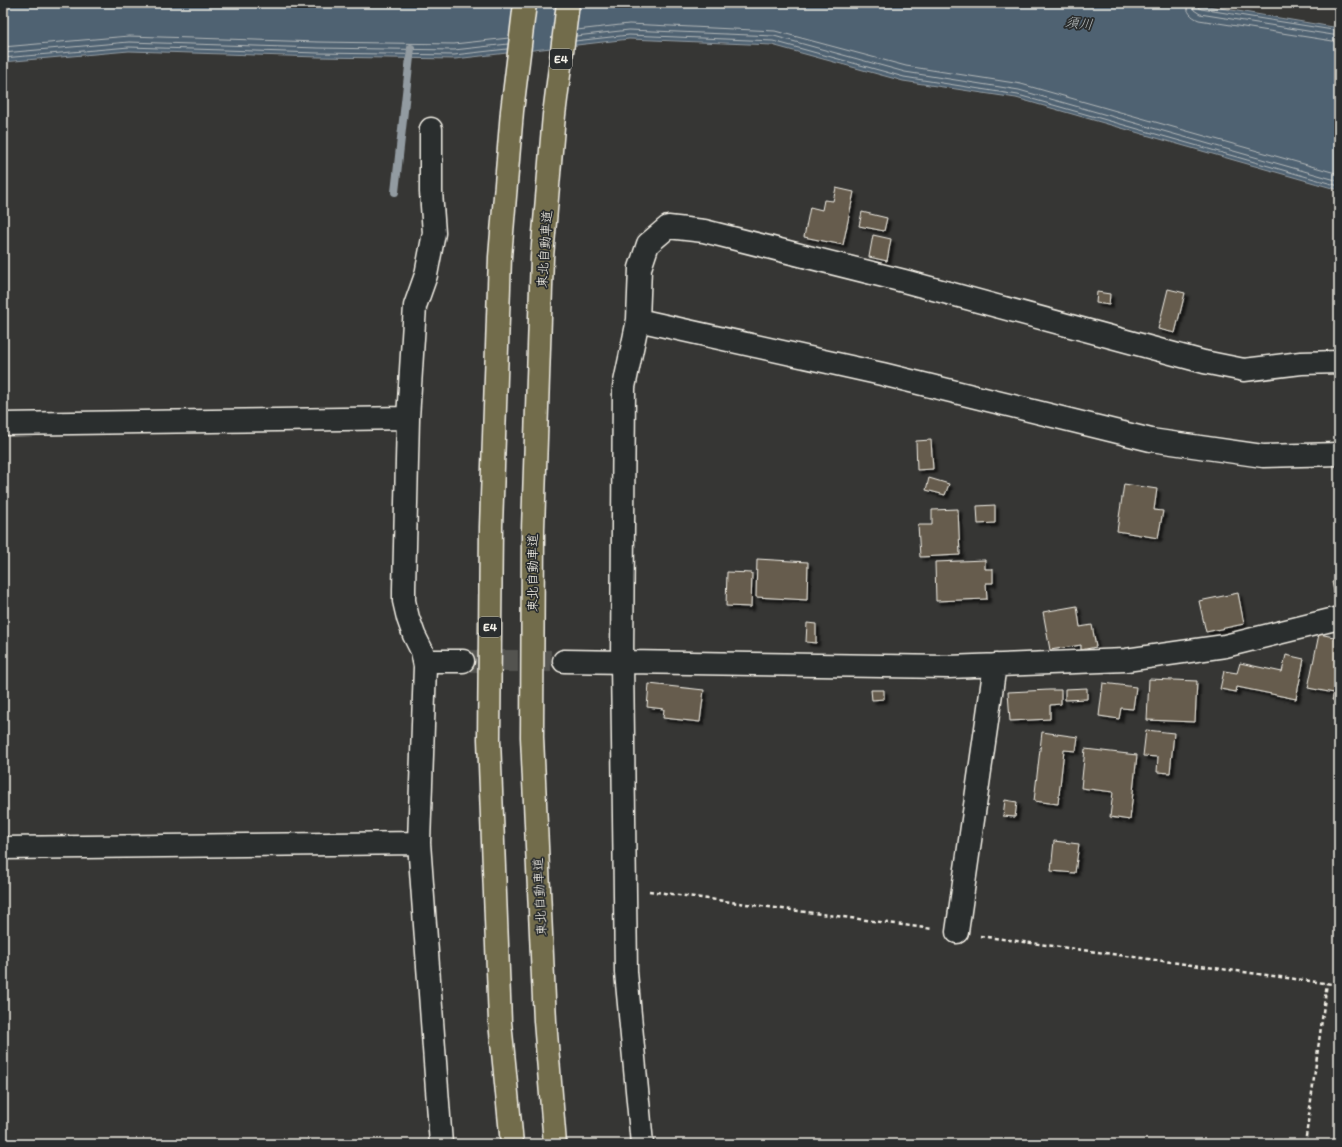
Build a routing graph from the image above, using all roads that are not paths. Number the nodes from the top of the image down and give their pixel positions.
1 (525, 3) edge
2 (568, 3) edge
3 (431, 129) dead end
4 (638, 320) junction
5 (1339, 362) edge
6 (408, 418) junction
7 (3, 424) edge
8 (1339, 454) edge
9 (1339, 618) edge
10 (424, 661) junction
11 (463, 661) tunnel mouth
12 (564, 661) tunnel mouth
13 (622, 661) junction
14 (995, 665) junction
15 (419, 843) junction
16 (3, 848) edge
17 (957, 932) dead end
18 (441, 1144) edge
19 (512, 1144) edge
20 (555, 1144) edge
21 (642, 1144) edge

1 - 19 highway, E4
2 - 20 highway, 東北自動車道 / E4
3 - 6 street
4 - 5 street
4 - 8 street
4 - 13 street
6 - 7 street
6 - 10 street
9 - 14 street
10 - 11 street
10 - 15 street
12 - 13 street
13 - 14 street
13 - 21 street
14 - 17 street
15 - 16 street
15 - 18 street

